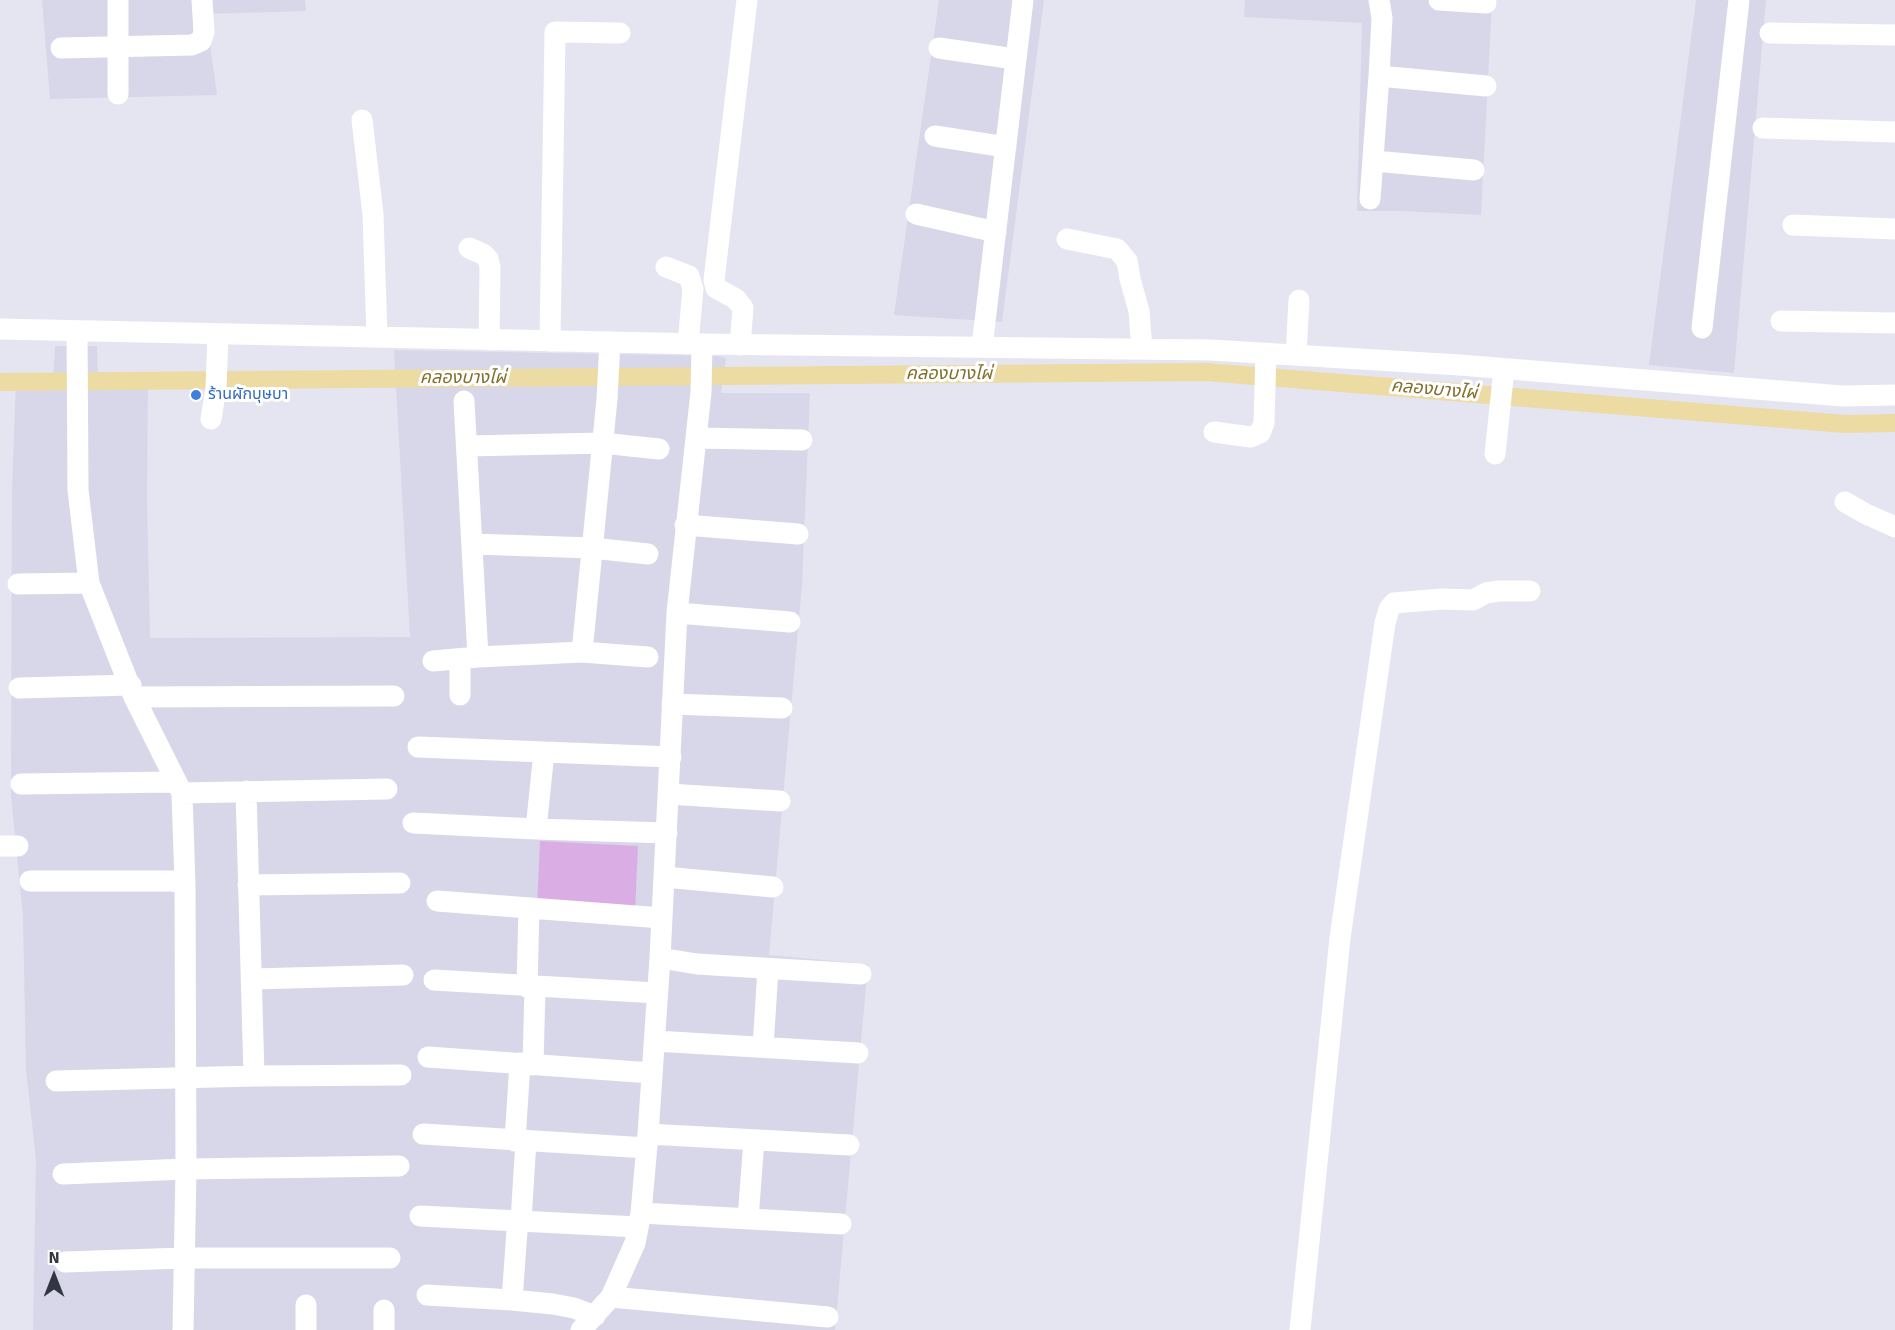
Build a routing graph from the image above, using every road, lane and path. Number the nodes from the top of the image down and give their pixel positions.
1 (118, 0) edge
2 (202, 0) edge
3 (747, 0) edge
4 (1023, 0) edge
5 (1379, 0) edge
6 (1439, 0) edge
7 (1738, 0) edge
8 (1486, 3) dead end
9 (620, 33) dead end
10 (1770, 33) dead end
11 (1895, 35) edge
12 (119, 47) junction
13 (61, 48) dead end
14 (939, 48) dead end
15 (1015, 59) junction
16 (1379, 76) junction
17 (1486, 86) dead end
18 (118, 94) dead end
19 (362, 120) dead end
20 (1763, 128) dead end
21 (1895, 132) edge
22 (935, 136) dead end
23 (1006, 147) junction
24 (1374, 161) junction
25 (1474, 170) dead end
26 (1370, 199) dead end
27 (916, 214) dead end
28 (1793, 225) dead end
29 (1895, 229) edge
30 (996, 232) junction
31 (1066, 239) dead end
32 (469, 248) dead end
33 (666, 267) dead end
34 (1299, 300) dead end
35 (1781, 321) dead end
36 (1895, 323) edge
37 (0, 328) edge
38 (1702, 328) dead end
39 (218, 334) junction
40 (78, 336) junction
41 (377, 337) junction
42 (489, 340) junction
43 (550, 341) junction
44 (740, 345) junction
45 (982, 347) junction
46 (697, 348) junction
47 (1142, 349) junction
48 (610, 351) junction
49 (1296, 355) junction
50 (1266, 369) junction
51 (1503, 385) junction
52 (1895, 395) edge
53 (464, 401) dead end
54 (211, 419) dead end
55 (1214, 432) dead end
56 (696, 438) junction
57 (802, 440) dead end
58 (602, 443) junction
59 (468, 446) junction
60 (658, 449) dead end
61 (1495, 454) dead end
62 (1845, 502) dead end
63 (686, 525) junction
64 (1895, 527) edge
65 (798, 534) dead end
66 (473, 544) junction
67 (592, 548) junction
68 (648, 554) dead end
69 (88, 583) junction
70 (18, 584) dead end
71 (1530, 591) dead end
72 (677, 613) junction
73 (790, 622) dead end
74 (582, 652) junction
75 (648, 657) dead end
76 (469, 658) junction
77 (433, 661) dead end
78 (20, 688) dead end
79 (132, 691) junction
80 (460, 695) dead end
81 (394, 696) dead end
82 (672, 704) junction
83 (782, 708) dead end
84 (418, 747) dead end
85 (544, 752) junction
86 (671, 757) junction
87 (21, 784) dead end
88 (179, 788) junction
89 (387, 789) dead end
90 (246, 791) junction
91 (668, 794) junction
92 (780, 801) dead end
93 (413, 823) dead end
94 (536, 829) junction
95 (667, 833) junction
96 (664, 877) junction
97 (30, 881) dead end
98 (400, 883) dead end
99 (185, 884) junction
100 (248, 885) junction
101 (773, 887) dead end
102 (437, 902) dead end
103 (529, 908) junction
104 (662, 918) junction
105 (660, 958) junction
106 (768, 969) junction
107 (861, 974) dead end
108 (403, 975) dead end
109 (252, 979) junction
110 (434, 980) dead end
111 (531, 987) junction
112 (657, 993) junction
113 (655, 1041) junction
114 (763, 1047) junction
115 (858, 1053) dead end
116 (428, 1057) dead end
117 (526, 1064) junction
118 (652, 1073) junction
119 (401, 1075) dead end
120 (254, 1076) junction
121 (184, 1078) junction
122 (56, 1081) dead end
123 (423, 1134) dead end
124 (754, 1140) junction
125 (520, 1141) junction
126 (648, 1141) junction
127 (849, 1145) dead end
128 (399, 1166) dead end
129 (186, 1169) junction
130 (63, 1174) dead end
131 (420, 1216) dead end
132 (748, 1219) junction
133 (521, 1220) junction
134 (639, 1220) junction
135 (841, 1224) dead end
136 (184, 1258) junction
137 (390, 1258) dead end
138 (65, 1262) dead end
139 (428, 1295) dead end
140 (611, 1297) junction
141 (512, 1300) junction
142 (306, 1305) dead end
143 (828, 1317) dead end
144 (588, 1323) edge
145 (183, 1330) edge
146 (306, 1330) edge
147 (1300, 1330) edge

1 - 12 street
2 - 12 street
3 - 44 street
4 - 15 street
5 - 16 street
6 - 8 street
7 - 38 street
9 - 43 street
10 - 11 street
12 - 13 street
12 - 18 street
14 - 15 street
15 - 23 street
16 - 17 street
16 - 24 street
19 - 41 street
20 - 21 street
22 - 23 street
23 - 30 street
24 - 25 street
24 - 26 street
27 - 30 street
28 - 29 street
30 - 45 street
31 - 47 street
32 - 42 street
33 - 46 street
34 - 49 street
35 - 36 street
37 - 40 street
39 - 40 street
39 - 41 street
39 - 54 street
40 - 69 street
41 - 42 street
42 - 43 street
43 - 48 street
44 - 45 street
44 - 46 street
45 - 47 street
46 - 48 street
46 - 56 street
47 - 50 street
48 - 58 street
49 - 50 street
49 - 51 street
50 - 55 street
51 - 52 street
51 - 61 street
53 - 59 street
56 - 57 street
56 - 63 street
58 - 59 street
58 - 60 street
58 - 67 street
59 - 66 street
62 - 64 street
63 - 65 street
63 - 72 street
66 - 67 street
66 - 76 street
67 - 68 street
67 - 74 street
69 - 70 street
69 - 79 street
71 - 147 street
72 - 73 street
72 - 82 street
74 - 75 street
74 - 76 street
76 - 77 street
76 - 80 street
78 - 79 street
79 - 81 street
79 - 88 street
82 - 83 street
82 - 86 street
84 - 85 street
85 - 86 street
85 - 94 street
86 - 91 street
87 - 88 street
88 - 90 street
88 - 99 street
89 - 90 street
90 - 100 street
91 - 92 street
91 - 95 street
93 - 94 street
94 - 95 street
95 - 96 street
96 - 101 street
96 - 104 street
97 - 99 street
98 - 100 street
99 - 121 street
100 - 109 street
102 - 103 street
103 - 104 street
103 - 111 street
104 - 105 street
105 - 106 street
105 - 112 street
106 - 107 street
106 - 114 street
108 - 109 street
109 - 120 street
110 - 111 street
111 - 112 street
111 - 117 street
112 - 113 street
113 - 114 street
113 - 118 street
114 - 115 street
116 - 117 street
117 - 118 street
117 - 125 street
118 - 126 street
119 - 120 street
120 - 121 street
121 - 122 street
121 - 129 street
123 - 125 street
124 - 126 street
124 - 127 street
124 - 132 street
125 - 126 street
125 - 133 street
126 - 134 street
128 - 129 street
129 - 130 street
129 - 136 street
131 - 133 street
132 - 134 street
132 - 135 street
133 - 134 street
133 - 141 street
134 - 140 street
136 - 137 street
136 - 138 street
136 - 145 street
139 - 141 street
140 - 143 street
140 - 144 street
141 - 144 street
142 - 146 street

